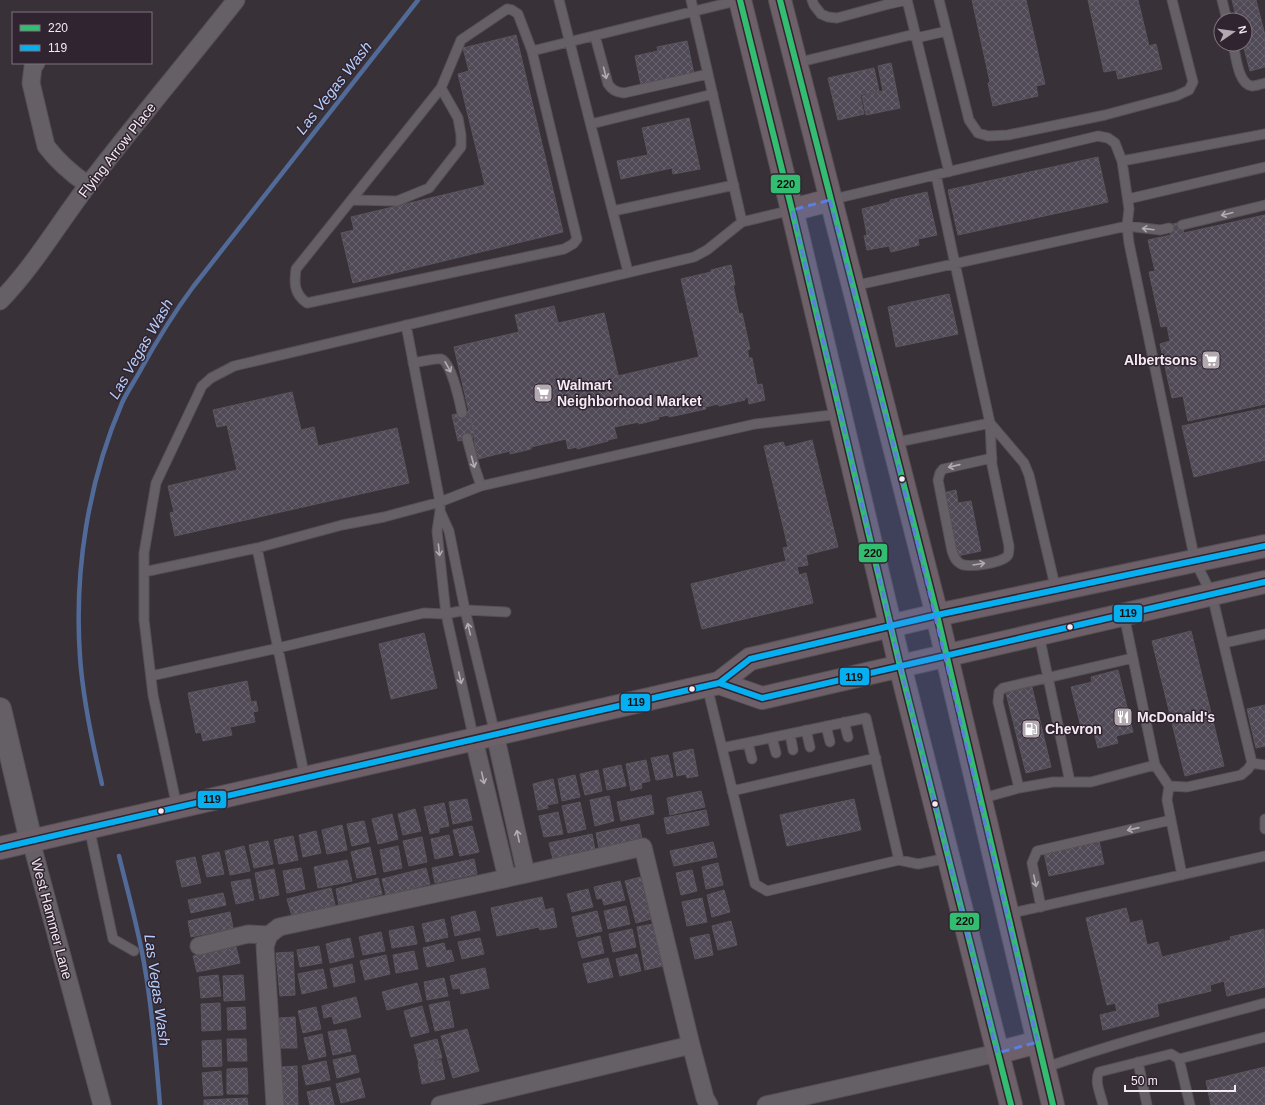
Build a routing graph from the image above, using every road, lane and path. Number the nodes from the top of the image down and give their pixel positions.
1 (236, 0) edge
2 (559, 0) edge
3 (690, 0) edge
4 (740, 0) edge
5 (780, 0) edge
6 (812, 0) edge
7 (939, 0) edge
8 (1172, 0) edge
9 (1222, 0) edge
10 (889, 2) edge
11 (694, 12) junction
12 (1225, 12) edge
13 (946, 31) junction
14 (595, 36) junction
15 (916, 36) junction
16 (570, 42) junction
17 (532, 51) junction
18 (1235, 52) edge
19 (796, 63) junction
20 (35, 64) edge
21 (708, 74) junction
22 (1265, 83) edge
23 (441, 88) junction
24 (713, 94) junction
25 (590, 124) junction
26 (1265, 134) edge
27 (1122, 161) junction
28 (1265, 167) edge
29 (948, 172) junction
30 (936, 175) junction
31 (88, 185) junction
32 (734, 185) junction
33 (1128, 199) junction
34 (351, 200) junction
35 (830, 200) junction
36 (1265, 204) edge
37 (792, 210) junction
38 (613, 211) junction
39 (742, 222) junction
40 (1182, 225) dead end
41 (1127, 226) junction
42 (1169, 228) dead end
43 (955, 264) junction
44 (628, 272) junction
45 (853, 286) junction
46 (0, 301) edge
47 (406, 325) junction
48 (413, 362) junction
49 (462, 413) dead end
50 (840, 414) junction
51 (990, 423) junction
52 (467, 438) dead end
53 (894, 443) junction
54 (992, 458) junction
55 (482, 486) junction
56 (440, 506) junction
57 (1265, 546) edge
58 (257, 548) junction
59 (1195, 561) junction
60 (144, 572) junction
61 (1265, 582) edge
62 (1056, 590) junction
63 (1212, 595) junction
64 (465, 610) junction
65 (506, 612) dead end
66 (446, 614) junction
67 (937, 615) junction
68 (1124, 615) junction
69 (890, 626) junction
70 (1265, 634) edge
71 (1039, 635) junction
72 (1224, 643) junction
73 (278, 648) junction
74 (946, 656) junction
75 (1133, 658) junction
76 (900, 666) junction
77 (151, 676) junction
78 (1048, 677) junction
79 (713, 685) junction
80 (0, 709) edge
81 (844, 722) junction
82 (826, 726) junction
83 (806, 730) junction
84 (495, 734) junction
85 (790, 734) junction
86 (848, 737) dead end
87 (772, 738) junction
88 (474, 740) junction
89 (830, 742) dead end
90 (748, 743) junction
91 (810, 746) dead end
92 (722, 748) junction
93 (793, 750) dead end
94 (776, 753) dead end
95 (876, 758) junction
96 (752, 759) dead end
97 (1252, 763) junction
98 (1155, 765) junction
99 (1265, 765) edge
100 (305, 778) junction
101 (1070, 782) junction
102 (1169, 786) junction
103 (1019, 788) junction
104 (732, 791) junction
105 (980, 799) junction
106 (177, 807) junction
107 (1265, 818) edge
108 (1171, 820) junction
109 (90, 827) junction
110 (1265, 829) edge
111 (32, 841) junction
112 (0, 848) edge
113 (1265, 856) edge
114 (948, 858) junction
115 (899, 860) junction
116 (526, 874) junction
117 (1182, 875) junction
118 (507, 878) junction
119 (1041, 907) junction
120 (1008, 914) junction
121 (269, 934) junction
122 (199, 946) dead end
123 (134, 951) dead end
124 (1265, 1003) edge
125 (1265, 1036) edge
126 (1038, 1042) junction
127 (690, 1045) junction
128 (997, 1053) junction
129 (1180, 1059) junction
130 (1138, 1062) junction
131 (1044, 1068) junction
132 (102, 1105) edge
133 (275, 1105) edge
134 (440, 1105) edge
135 (709, 1105) edge
136 (766, 1105) edge
137 (1010, 1105) edge
138 (1053, 1105) edge
139 (1103, 1105) edge
140 (1147, 1105) edge
141 (1190, 1105) edge

1 - 31 street, Flying Arrow Place
2 - 16 lane
3 - 11 lane
4 - 11 lane
4 - 37 main road
5 - 19 main road
6 - 10 lane
7 - 13 lane
8 - 13 lane
9 - 12 lane
10 - 15 lane
11 - 14 lane
11 - 21 lane
13 - 15 lane
14 - 16 lane
14 -> 21 lane
15 - 19 lane
15 - 29 lane
16 - 17 lane
16 - 25 lane
17 - 23 lane
17 - 34 lane
18 - 22 lane
19 - 35 main road
20 - 31 street
21 - 24 lane
23 - 34 lane
23 - 34 lane
24 - 25 lane
24 - 32 lane
25 - 38 lane
26 - 27 lane
27 - 29 lane
27 - 33 lane
28 - 33 lane
29 - 30 lane
30 - 35 lane
30 - 43 lane
31 - 46 street, Flying Arrow Place
32 - 38 lane
32 - 39 lane
33 - 41 lane
35 - 37 main road
35 - 45 main road
36 -> 40 lane
37 - 39 lane
37 - 50 main road
38 - 44 lane
39 - 44 lane
42 -> 41 lane
41 - 43 lane
41 - 59 lane
43 - 45 lane
43 - 51 lane
44 - 47 lane
45 - 53 main road
47 - 48 lane
47 - 60 lane
48 -> 49 lane
48 - 56 lane
50 - 55 lane
50 - 69 main road
51 - 53 lane
51 - 54 lane
51 - 62 lane
52 -> 55 lane
53 - 67 main road
54 -> 54 lane
55 - 56 lane
56 - 58 lane
56 - 64 lane
56 -> 66 lane
57 - 59 main road
58 - 60 lane
58 - 73 lane
59 - 62 main road
59 - 63 lane
60 - 77 lane
61 - 63 main road
62 - 67 main road
63 - 68 main road
63 - 72 lane
64 - 65 lane
64 - 66 lane
84 -> 64 lane
66 - 73 lane
66 -> 88 lane
67 - 69 main road
67 - 74 main road
68 - 71 main road
68 - 75 lane
69 - 76 main road
69 - 79 main road
70 - 72 lane
71 - 74 main road
71 - 78 lane
72 - 97 lane
73 - 77 lane
73 - 100 lane
74 - 76 main road
74 - 105 main road
75 - 78 lane
75 - 98 lane
76 - 79 main road
76 - 114 main road
77 - 106 lane
78 - 101 lane
78 - 103 lane
79 - 84 main road
79 - 92 lane
80 - 111 street, West Hammer Lane
81 - 82 lane
81 - 86 lane
81 - 95 lane
82 - 83 lane
82 - 89 lane
83 - 85 lane
83 - 91 lane
84 - 88 main road
116 -> 84 street
85 - 87 lane
85 - 93 lane
87 - 90 lane
87 - 94 lane
88 - 100 main road
88 -> 118 street
90 - 92 lane
90 - 96 lane
92 - 104 lane
95 - 104 lane
95 - 115 lane
97 - 99 lane
97 - 102 lane
98 - 101 lane
98 - 102 lane
100 - 106 main road
101 - 103 lane
102 - 108 lane
103 - 105 lane
104 - 115 lane
105 - 120 main road
106 - 109 main road
107 - 110 lane
108 - 117 lane
108 -> 119 lane
109 - 111 main road
109 - 123 lane
111 - 112 main road
111 - 132 street, West Hammer Lane
113 - 117 lane
114 - 115 lane
114 - 128 main road
116 - 118 street
116 - 127 street
117 - 119 lane
118 - 121 street
119 - 120 lane
120 - 126 main road
121 - 122 street
121 - 133 street
124 - 131 lane
125 - 129 lane
126 - 128 main road
126 - 131 main road
127 - 134 street
127 - 135 street
128 - 136 street
128 - 137 main road
129 - 130 lane
129 - 141 lane
130 - 139 lane
130 - 140 lane
131 - 138 main road

